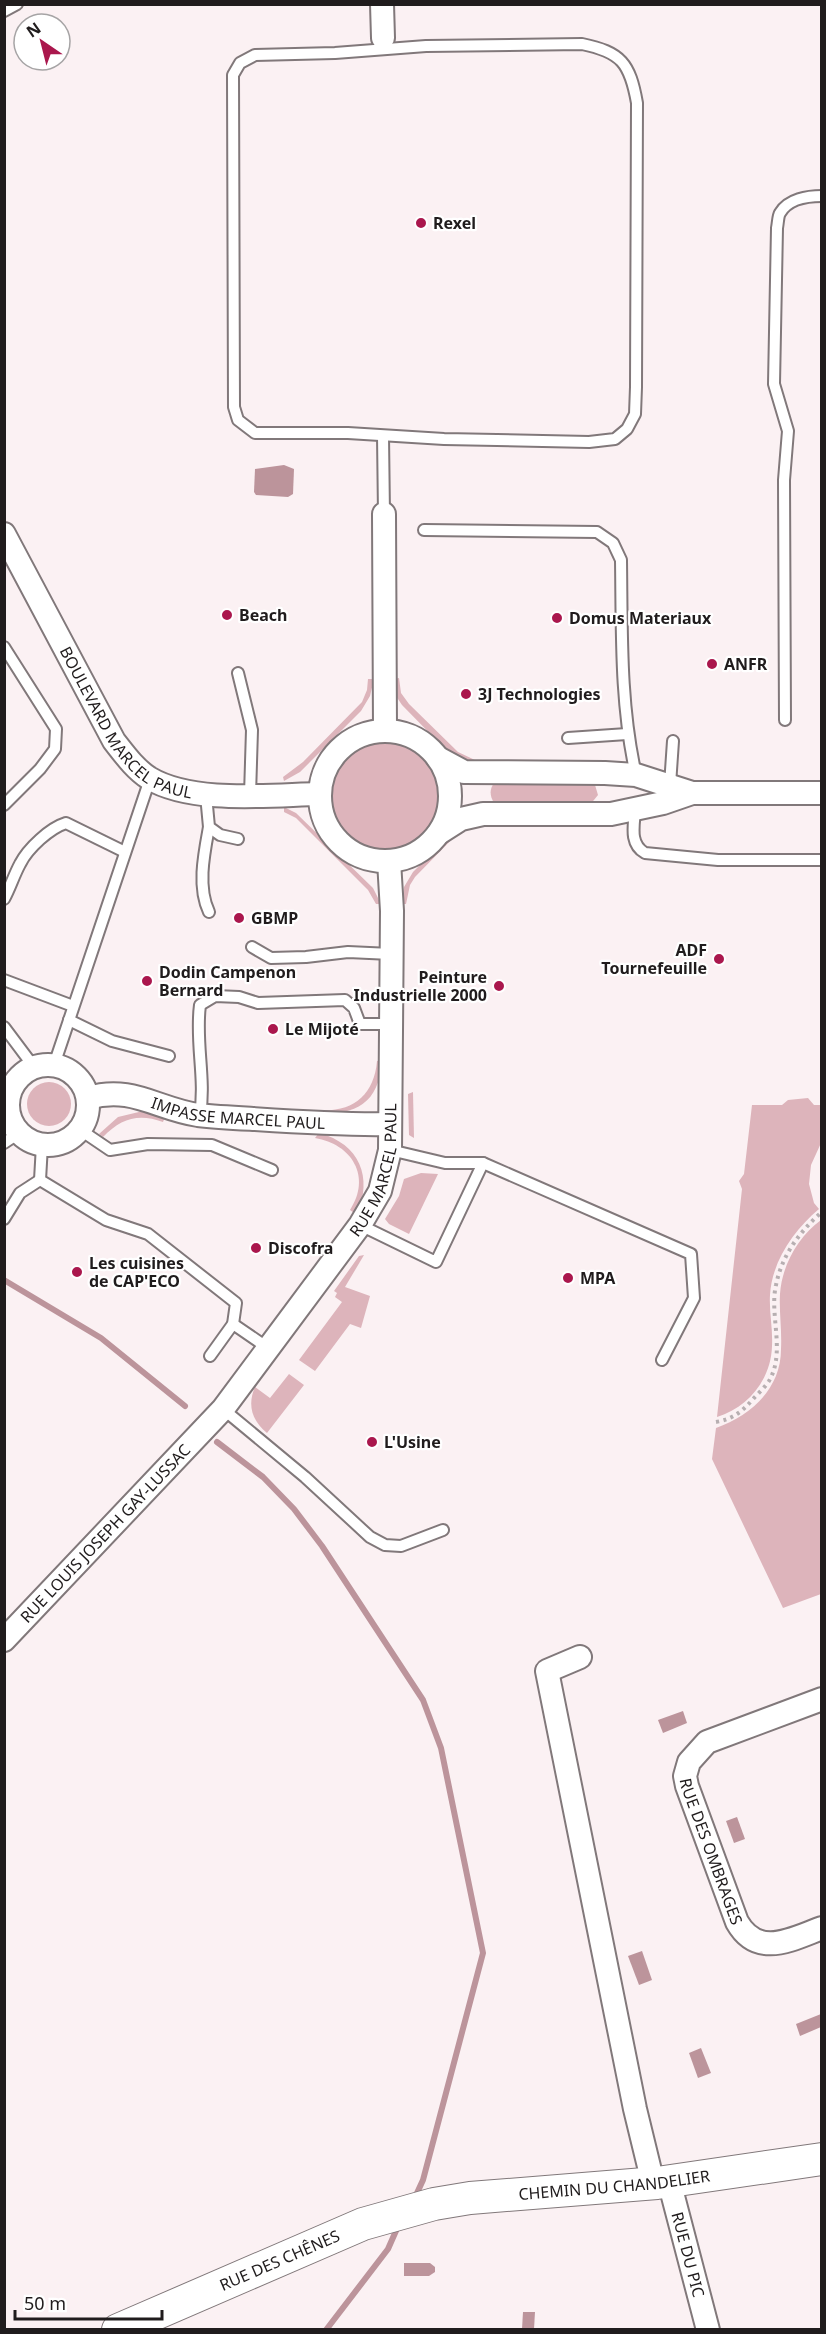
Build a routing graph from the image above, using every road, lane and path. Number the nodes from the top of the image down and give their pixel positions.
1 (16, 4) edge
2 (382, 4) edge
3 (4, 11) edge
4 (383, 43) junction
5 (822, 195) edge
6 (383, 436) junction
7 (384, 514) joint
8 (423, 530) dead end
9 (4, 534) edge
10 (4, 647) edge
11 (238, 673) dead end
12 (785, 720) dead end
13 (385, 730) junction
14 (627, 734) junction
15 (568, 738) dead end
16 (673, 741) dead end
17 (438, 758) junction
18 (636, 775) junction
19 (150, 778) junction
20 (670, 785) junction
21 (692, 793) junction
22 (822, 793) edge
23 (320, 794) junction
24 (206, 795) junction
25 (250, 795) junction
26 (4, 805) edge
27 (635, 810) junction
28 (209, 827) junction
29 (439, 833) junction
30 (238, 839) dead end
31 (125, 852) junction
32 (822, 860) edge
33 (389, 861) junction
34 (4, 899) edge
35 (209, 912) dead end
36 (252, 947) dead end
37 (391, 954) junction
38 (4, 980) edge
39 (74, 1006) junction
40 (69, 1020) junction
41 (391, 1023) junction
42 (4, 1028) edge
43 (169, 1056) dead end
44 (44, 1066) junction
45 (88, 1098) junction
46 (200, 1115) junction
47 (390, 1124) junction
48 (79, 1129) junction
49 (12, 1138) edge
50 (42, 1145) junction
51 (390, 1150) junction
52 (483, 1163) junction
53 (272, 1170) dead end
54 (40, 1180) junction
55 (822, 1212) edge
56 (4, 1219) edge
57 (360, 1225) junction
58 (233, 1324) junction
59 (268, 1348) junction
60 (210, 1356) dead end
61 (662, 1360) dead end
62 (223, 1409) junction
63 (716, 1422) dead end
64 (205, 1428) joint
65 (443, 1530) dead end
66 (4, 1640) edge
67 (580, 1658) dead end
68 (822, 1699) edge
69 (822, 1928) edge
70 (822, 2159) edge
71 (661, 2182) junction
72 (408, 2211) joint
73 (118, 2330) edge
74 (708, 2330) edge

1 - 3 lane
2 - 4 street
4 - 6 lane
4 - 6 lane
5 - 12 lane
6 - 7 lane
7 - 13 street
8 - 14 lane
9 - 19 street, BOULEVARD MARCEL PAUL
10 - 26 lane
11 - 25 lane
13 - 17 street
13 - 23 street
14 - 15 lane
14 - 18 lane
16 - 20 lane
17 - 18 street
17 - 29 street
18 - 20 street
18 - 27 street
19 - 24 street, BOULEVARD MARCEL PAUL
19 - 31 lane
20 - 21 street
21 - 22 street
21 - 27 street
23 - 25 street, BOULEVARD MARCEL PAUL
23 - 33 street
24 - 25 street, BOULEVARD MARCEL PAUL
24 - 28 lane
27 - 29 street
27 - 32 lane
28 - 30 lane
28 - 35 lane
29 - 33 street
31 - 34 lane
31 - 39 lane
33 - 37 street, RUE MARCEL PAUL
36 - 37 lane
37 - 41 street, RUE MARCEL PAUL
38 - 39 lane
39 - 40 lane
40 - 43 lane
40 - 44 lane
41 - 46 lane
41 - 47 street, RUE MARCEL PAUL
42 - 44 lane
44 - 45 street
44 - 49 street
45 - 46 street, IMPASSE MARCEL PAUL
45 - 48 street
46 - 47 street, IMPASSE MARCEL PAUL
47 - 51 street, RUE MARCEL PAUL
48 - 50 street
48 - 53 lane
49 - 50 street
50 - 54 lane
51 - 52 lane
51 - 57 street, RUE MARCEL PAUL
52 - 57 lane
52 - 61 lane
54 - 56 lane
54 - 58 lane
55 - 63 path
57 - 59 street, RUE MARCEL PAUL
58 - 59 lane
58 - 60 lane
59 - 62 street, RUE MARCEL PAUL
62 - 64 street, RUE MARCEL PAUL
62 - 65 lane
64 - 66 street, RUE LOUIS JOSEPH GAY-LUSSAC
67 - 71 street, RUE DU PIC
68 - 69 street, RUE DES OMBRAGES
70 - 71 street, CHEMIN DU CHANDELIER
71 - 72 street, CHEMIN DU CHANDELIER
71 - 74 street, RUE DU PIC
72 - 73 street, RUE DES CHÊNES

